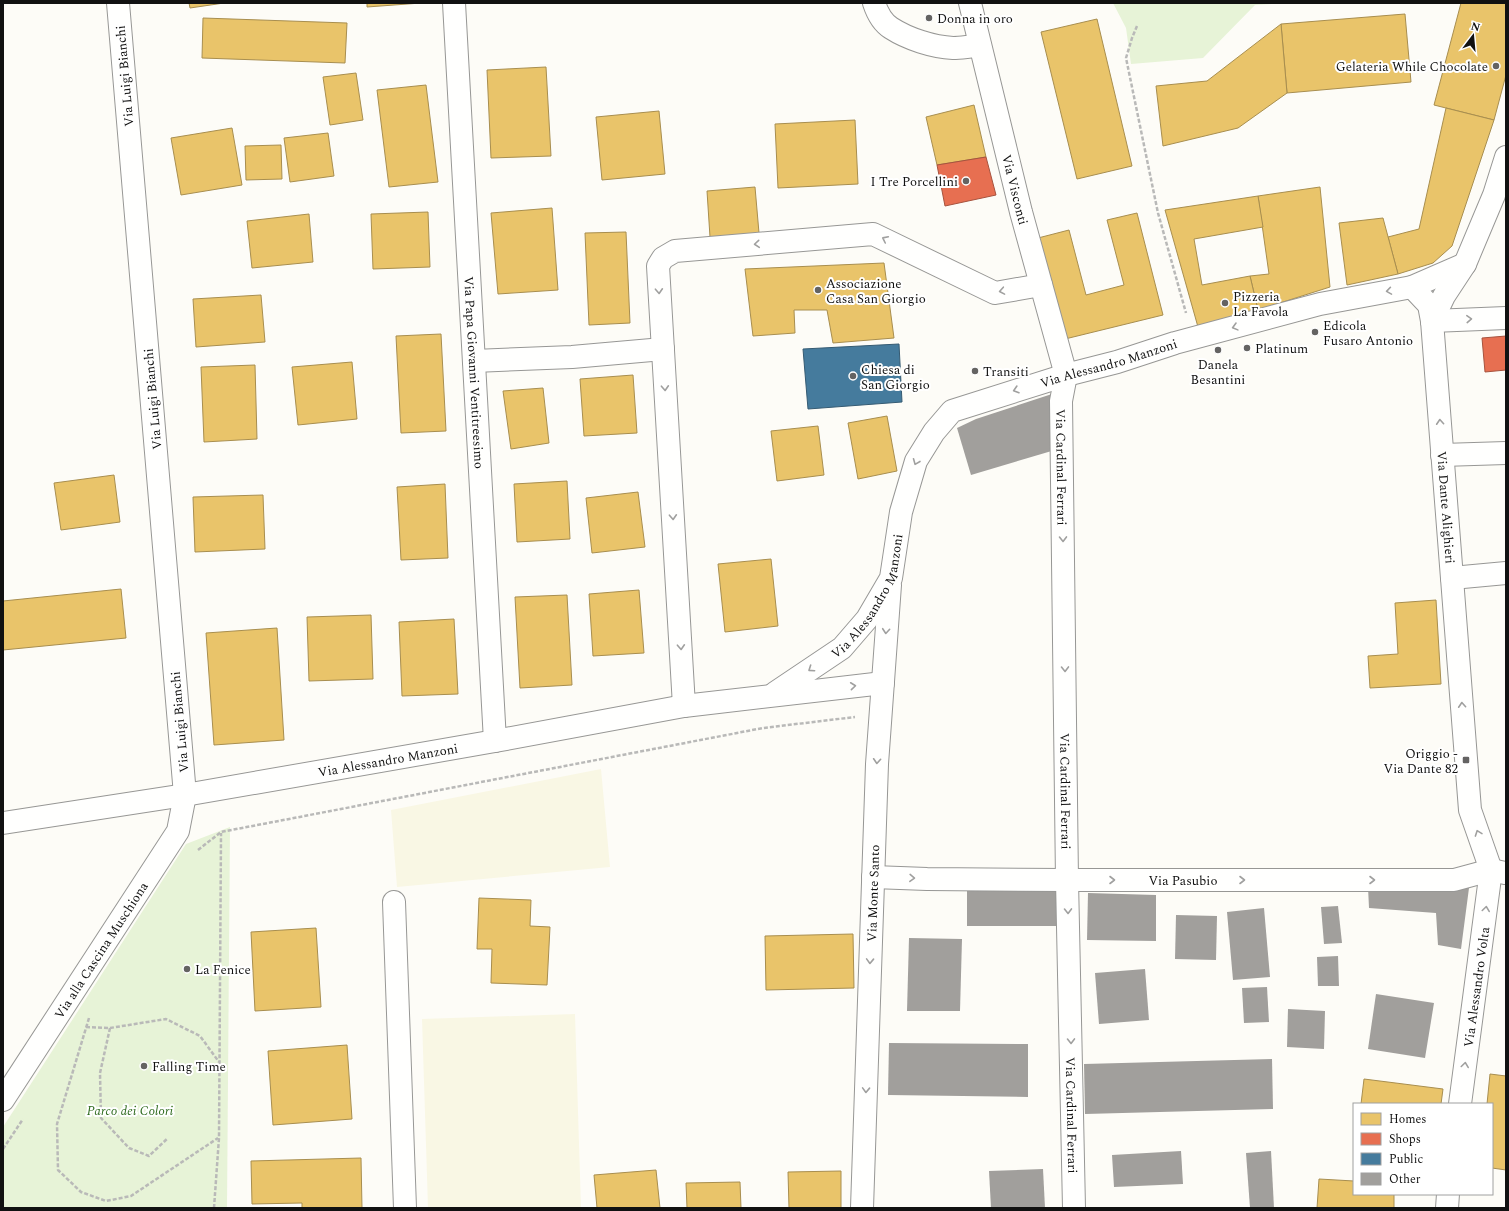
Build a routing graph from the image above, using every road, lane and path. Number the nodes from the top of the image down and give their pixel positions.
1 (118, 3) edge
2 (454, 3) edge
3 (874, 3) edge
4 (970, 3) edge
5 (1138, 26) dead end
6 (980, 46) junction
7 (1506, 157) edge
8 (1464, 264) junction
9 (1041, 285) junction
10 (1412, 287) junction
11 (1506, 318) edge
12 (1432, 321) junction
13 (1193, 338) junction
14 (662, 349) junction
15 (474, 361) junction
16 (1066, 375) junction
17 (1506, 453) edge
18 (1442, 455) junction
19 (1506, 573) edge
20 (891, 578) junction
21 (1452, 578) junction
22 (883, 683) junction
23 (773, 695) junction
24 (684, 706) junction
25 (881, 714) junction
26 (495, 741) junction
27 (185, 795) junction
28 (3, 823) edge
29 (221, 832) junction
30 (197, 852) dead end
31 (1499, 872) edge
32 (873, 877) junction
33 (1067, 880) junction
34 (394, 902) dead end
35 (86, 1027) junction
36 (110, 1028) junction
37 (81, 1029) dead end
38 (219, 1062) junction
39 (3, 1100) edge
40 (1460, 1103) edge
41 (25, 1116) dead end
42 (168, 1138) dead end
43 (219, 1138) junction
44 (3, 1149) edge
45 (1448, 1195) edge
46 (214, 1208) edge
47 (405, 1208) edge
48 (862, 1208) edge
49 (1074, 1208) edge
50 (1446, 1208) edge

1 - 27 street, Via Luigi Bianchi
2 - 15 street, Via Papa Giovanni Ventitreesimo
3 - 6 street
4 - 6 street, Via Visconti
5 - 13 path
6 - 9 street, Via Visconti
7 - 8 street, Via Dante Alighieri
8 - 10 street, Via Alessandro Manzoni
8 - 12 street, Via Dante Alighieri
9 -> 14 street
9 - 16 street, Via Visconti
10 - 12 street
10 -> 13 street, Via Alessandro Manzoni
12 -> 11 street
18 -> 12 street, Via Dante Alighieri
13 - 16 street, Via Alessandro Manzoni
14 - 15 street
14 -> 24 street
15 - 26 street, Via Papa Giovanni Ventitreesimo
16 -> 20 street, Via Alessandro Manzoni
16 -> 33 street, Via Cardinal Ferrari
17 - 18 street
18 - 21 street, Via Dante Alighieri
19 - 21 street
20 -> 22 street, Via Monte Santo
20 -> 23 street, Via Alessandro Manzoni
31 -> 21 street, Via Dante Alighieri
23 -> 22 street, Via Alessandro Manzoni
22 - 25 street, Via Monte Santo
23 - 24 street, Via Alessandro Manzoni
24 - 26 street, Via Alessandro Manzoni
25 - 29 path
25 -> 32 street, Via Monte Santo
26 - 27 street, Via Alessandro Manzoni
27 - 28 street, Via Alessandro Manzoni
27 - 39 street, Via alla Cascina Muschiona
29 - 30 path
29 - 38 path
33 -> 31 street, Via Pasubio
40 -> 31 street, Via Alessandro Volta
32 -> 33 street, Via Pasubio
32 -> 48 street, Via Monte Santo
33 -> 49 street, Via Cardinal Ferrari
34 - 47 street
35 - 36 path
35 - 37 path
35 - 43 path
36 - 38 path
36 - 42 path
38 - 43 path
41 - 44 path
43 - 46 path
45 - 50 street

